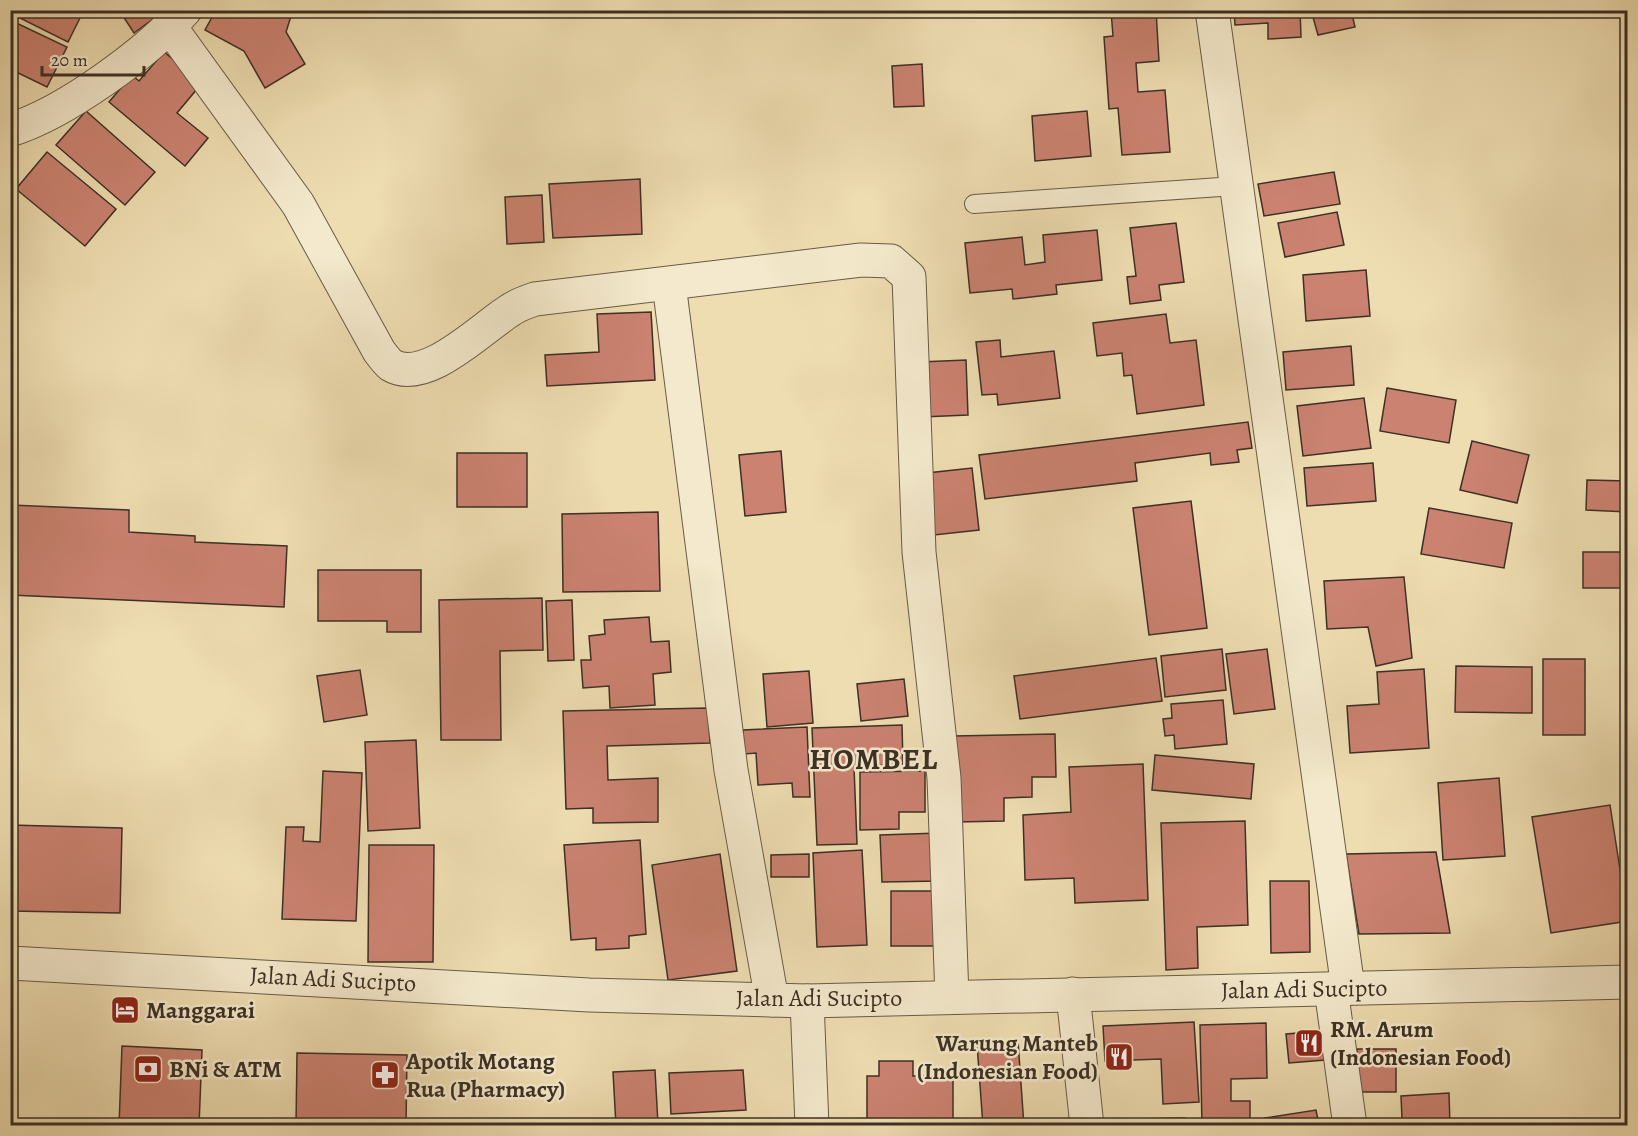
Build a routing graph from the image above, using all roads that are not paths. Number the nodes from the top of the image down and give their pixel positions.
1 (1212, 10) edge
2 (177, 19) edge
3 (10, 130) edge
4 (1235, 186) junction
5 (974, 204) dead end
6 (669, 284) junction
7 (10, 963) edge
8 (1628, 982) edge
9 (1339, 989) junction
10 (1073, 994) junction
11 (952, 997) junction
12 (772, 1000) junction
13 (807, 1001) junction
14 (812, 1125) edge
15 (1088, 1125) edge
16 (1350, 1125) edge

1 - 4 street
2 - 3 street
2 - 6 street
4 - 5 lane
4 - 9 street
6 - 11 street
6 - 12 street
7 - 12 street, Jalan Adi Sucipto
8 - 9 street, Jalan Adi Sucipto
9 - 10 street, Jalan Adi Sucipto
9 - 16 street
10 - 11 street, Jalan Adi Sucipto
10 - 15 street
11 - 13 street, Jalan Adi Sucipto
12 - 13 street, Jalan Adi Sucipto
13 - 14 street

